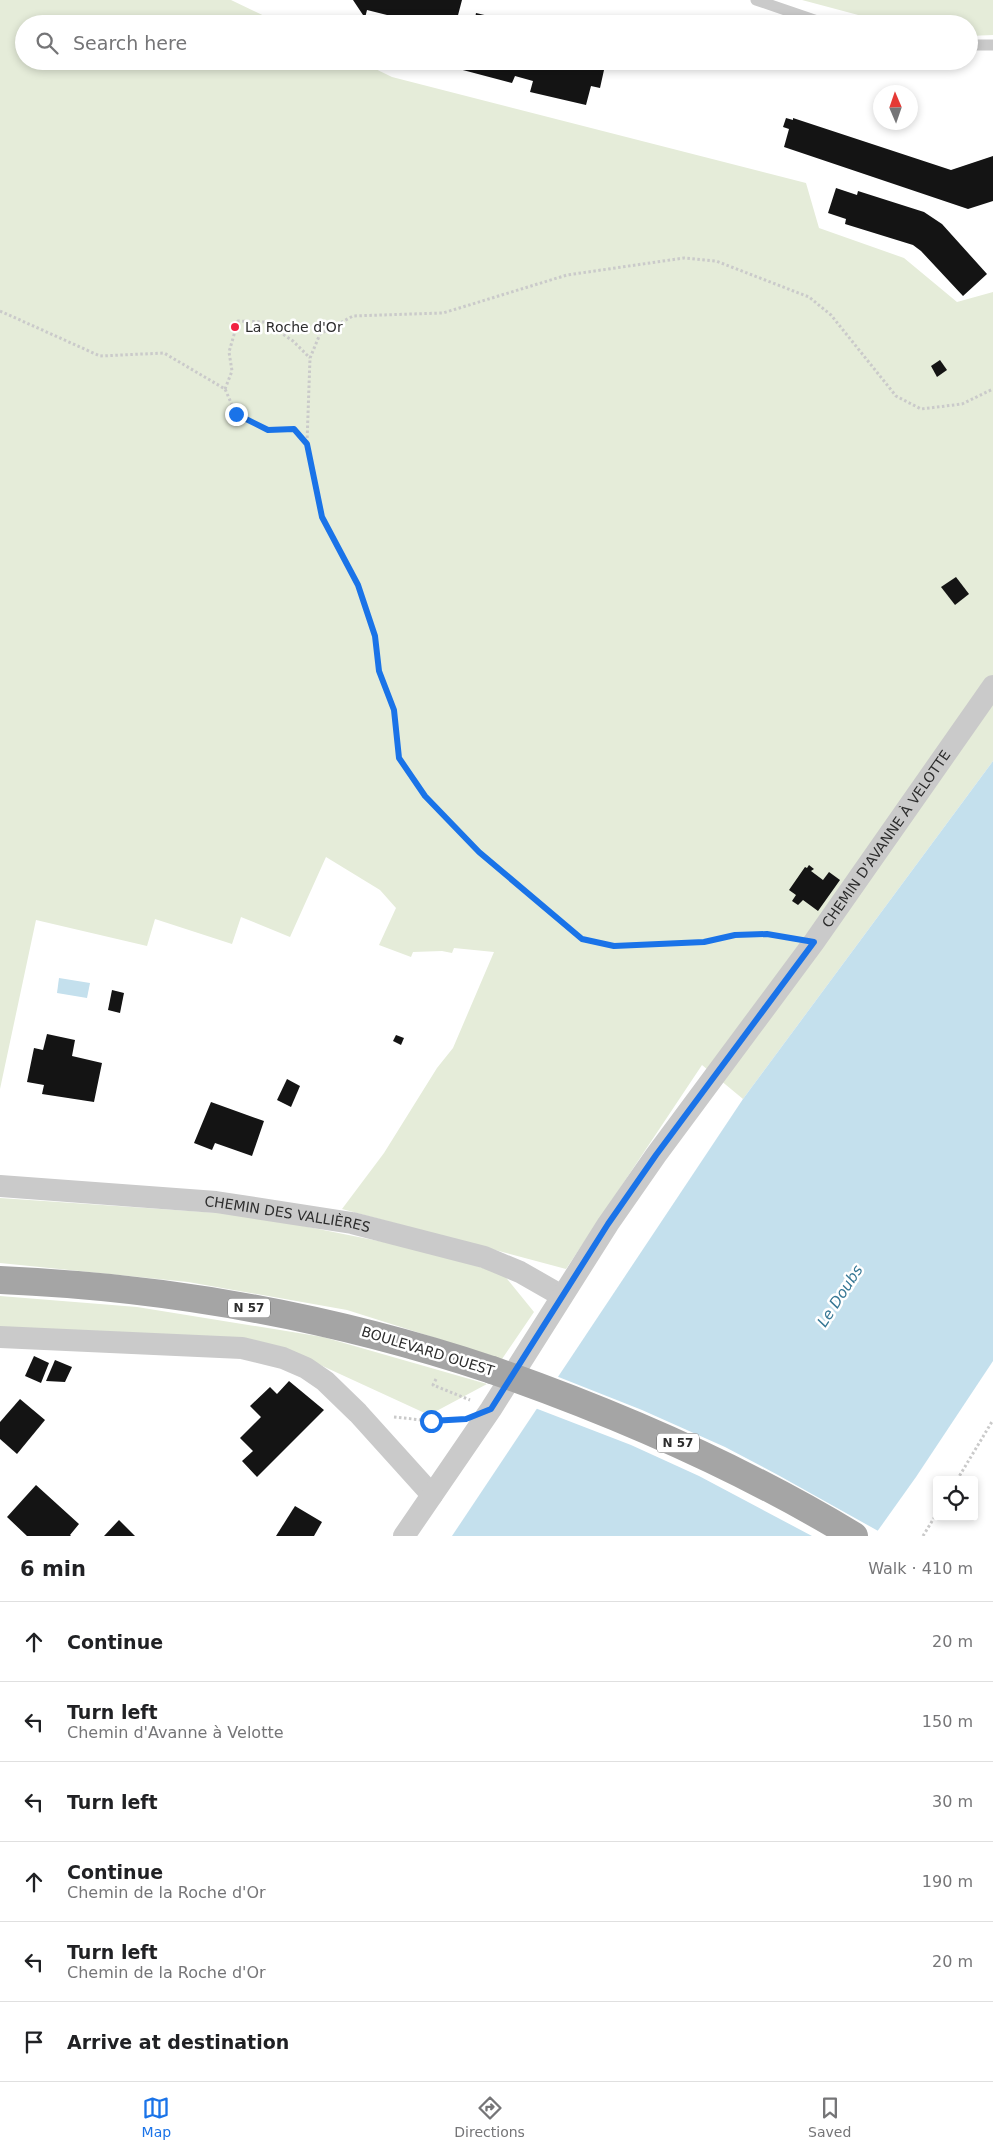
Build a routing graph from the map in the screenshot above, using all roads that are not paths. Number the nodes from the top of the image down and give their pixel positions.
1 (756, 0) edge
2 (800, 15) edge
3 (978, 44) edge
4 (993, 45) edge
5 (993, 686) edge
6 (0, 1186) edge
7 (0, 1280) edge
8 (562, 1296) junction
9 (0, 1337) edge
10 (432, 1495) junction
11 (404, 1536) edge
12 (854, 1536) edge

1 - 2 lane
3 - 4 lane
5 - 8 street, CHEMIN D'AVANNE À VELOTTE
6 - 8 street, CHEMIN DES VALLIÈRES
7 - 12 main road, BOULEVARD OUEST / N 57, bridge
8 - 10 street, CHEMIN D'AVANNE À VELOTTE
9 - 10 street
10 - 11 street, CHEMIN D'AVANNE À VELOTTE

